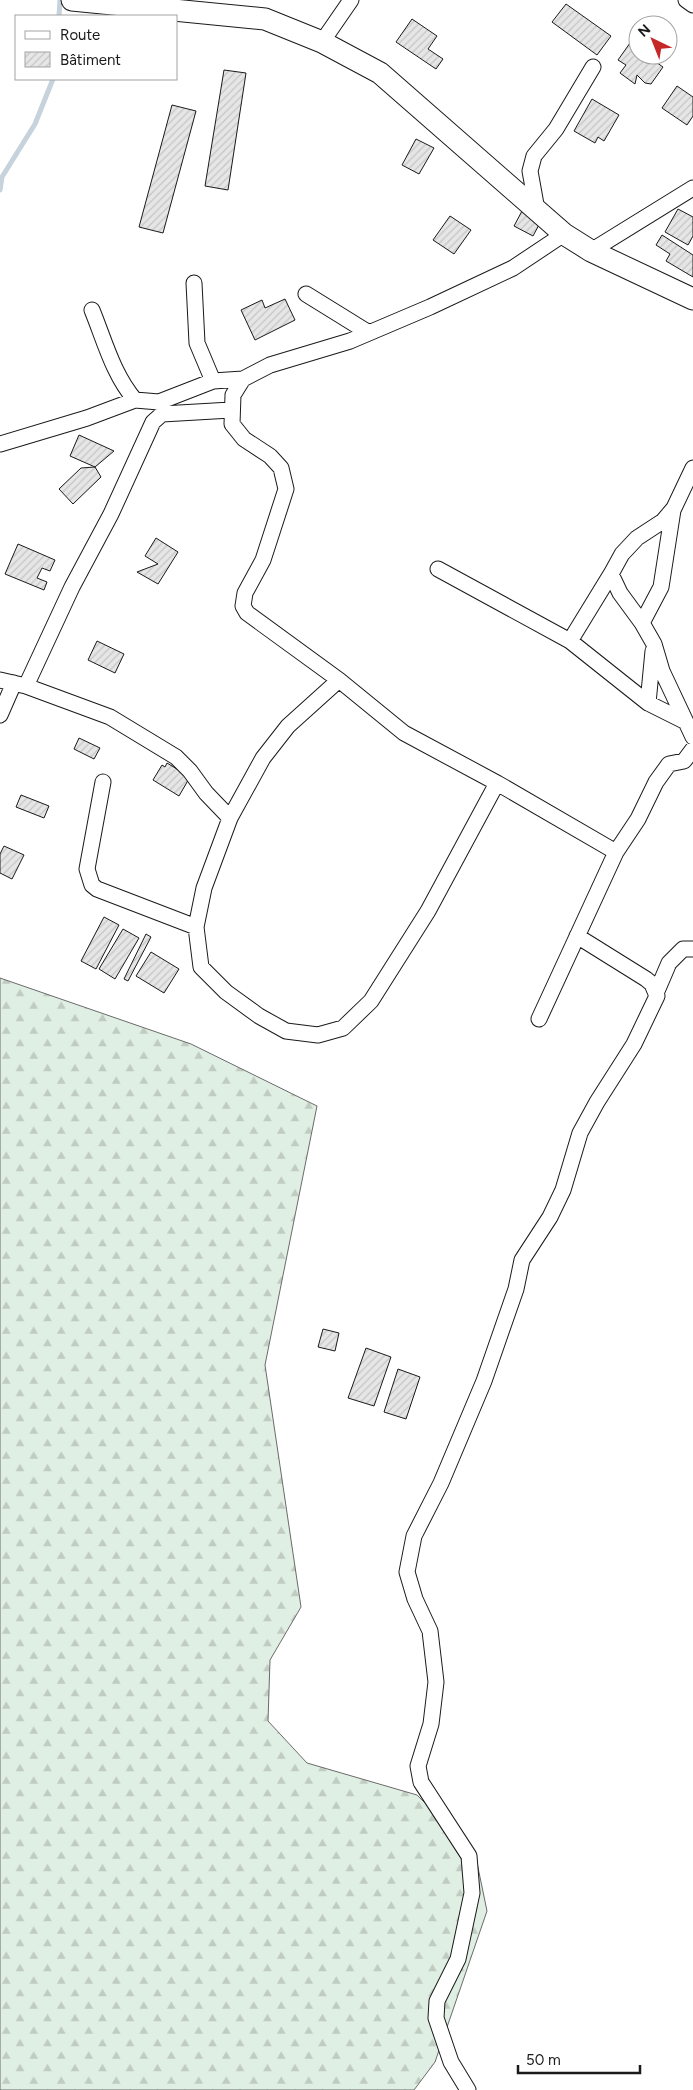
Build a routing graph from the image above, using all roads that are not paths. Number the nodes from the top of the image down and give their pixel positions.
1 (72, 0) edge
2 (351, 0) edge
3 (686, 0) edge
4 (693, 5) edge
5 (322, 42) junction
6 (593, 67) dead end
7 (693, 188) edge
8 (537, 210) junction
9 (564, 234) junction
10 (591, 251) junction
11 (194, 283) dead end
12 (306, 294) dead end
13 (693, 299) edge
14 (92, 310) dead end
15 (369, 333) junction
16 (243, 379) junction
17 (213, 381) junction
18 (135, 400) junction
19 (161, 408) junction
20 (231, 410) junction
21 (0, 444) edge
22 (693, 468) edge
23 (674, 508) junction
24 (438, 569) dead end
25 (611, 574) junction
26 (642, 623) junction
27 (570, 641) junction
28 (654, 644) junction
29 (339, 680) junction
30 (14, 683) edge
31 (648, 703) junction
32 (0, 714) edge
33 (686, 722) junction
34 (693, 737) edge
35 (693, 748) edge
36 (103, 782) dead end
37 (497, 783) junction
38 (230, 818) junction
39 (616, 852) junction
40 (196, 927) junction
41 (577, 936) junction
42 (693, 950) edge
43 (656, 990) junction
44 (538, 1019) dead end
45 (468, 2090) edge

1 - 5 street
2 - 5 street
3 - 4 street
5 - 8 street
6 - 8 street
7 - 10 street
8 - 9 street
9 - 10 street
9 - 15 street
10 - 13 street
11 - 17 street
12 - 15 street
14 - 18 street
15 - 16 street
16 - 17 street
16 - 20 street
17 - 19 street
18 - 19 street
18 - 21 street
19 - 20 street
19 - 30 street
20 - 29 street
22 - 23 street
23 - 25 street
23 - 26 street
24 - 27 street
25 - 26 street
25 - 27 street
26 - 28 street
27 - 31 street
28 - 31 street
28 - 33 street
29 - 37 street
29 - 38 street
30 - 32 street
30 - 38 street
31 - 33 street
33 - 34 street
35 - 39 street
36 - 40 street
37 - 39 street
37 - 40 street
38 - 40 street
39 - 41 street
41 - 43 street
41 - 44 street
42 - 43 street
43 - 45 street

